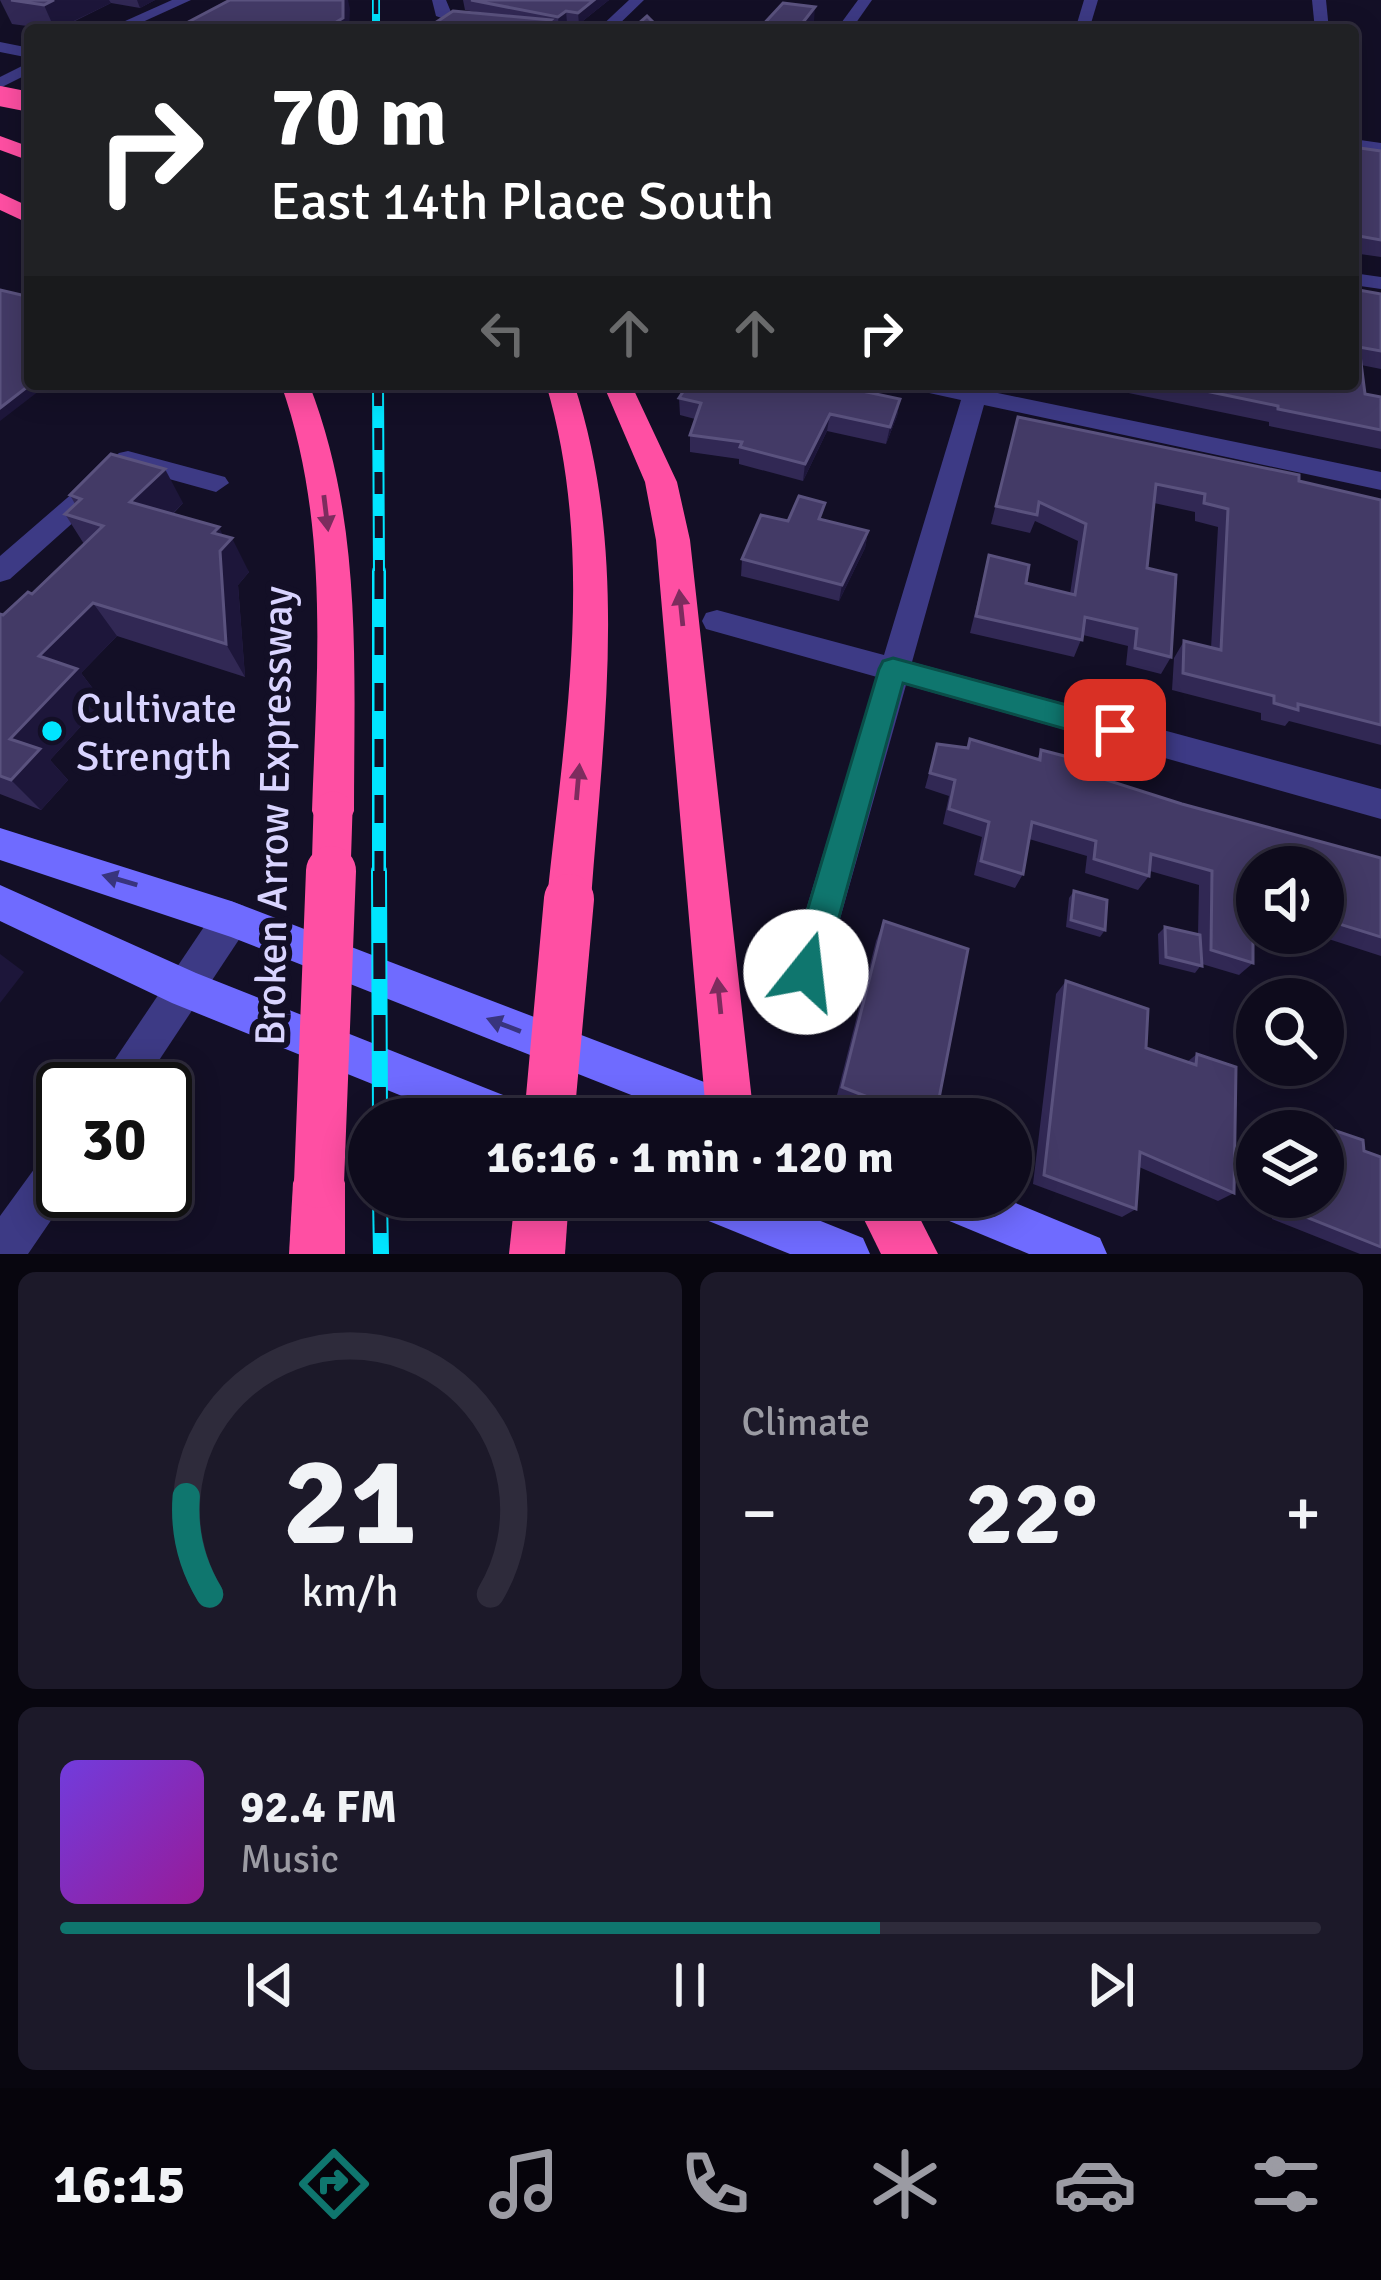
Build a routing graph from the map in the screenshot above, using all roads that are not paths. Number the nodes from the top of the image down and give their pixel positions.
1 (184, 0) edge
2 (637, 0) edge
3 (443, 8) edge
4 (156, 15) junction
5 (130, 24) edge
6 (146, 24) edge
7 (519, 24) edge
8 (611, 24) edge
9 (294, 390) edge
10 (562, 390) edge
11 (620, 390) edge
12 (976, 390) edge
13 (1381, 481) edge
14 (216, 483) dead end
15 (0, 572) edge
16 (717, 621) dead end
17 (893, 669) junction
18 (1381, 804) edge
19 (0, 844) edge
20 (0, 902) edge
21 (231, 919) junction
22 (806, 972) dead end
23 (186, 989) junction
24 (135, 1062) edge
25 (458, 1098) edge
26 (551, 1098) edge
27 (692, 1098) edge
28 (736, 1098) edge
29 (36, 1204) edge
30 (540, 1218) edge
31 (758, 1218) edge
32 (891, 1218) edge
33 (997, 1218) edge
34 (1, 1254) edge
35 (317, 1254) edge
36 (537, 1254) edge
37 (848, 1254) edge
38 (910, 1254) edge
39 (1084, 1254) edge

1 - 4 street
2 - 8 street
3 - 7 street
4 - 5 street
4 - 6 street
9 -> 35 highway, Broken Arrow Expressway, bridge
26 -> 10 highway, bridge
28 -> 11 highway
12 - 13 street
12 - 17 street
14 - 15 street
16 - 17 street
17 - 18 street
17 - 22 street
21 -> 19 main road
20 - 23 main road
21 - 23 street
27 -> 21 main road
23 - 24 street
23 - 25 main road
29 - 34 street
30 - 36 highway
31 - 37 main road
32 - 38 highway
33 - 39 main road

